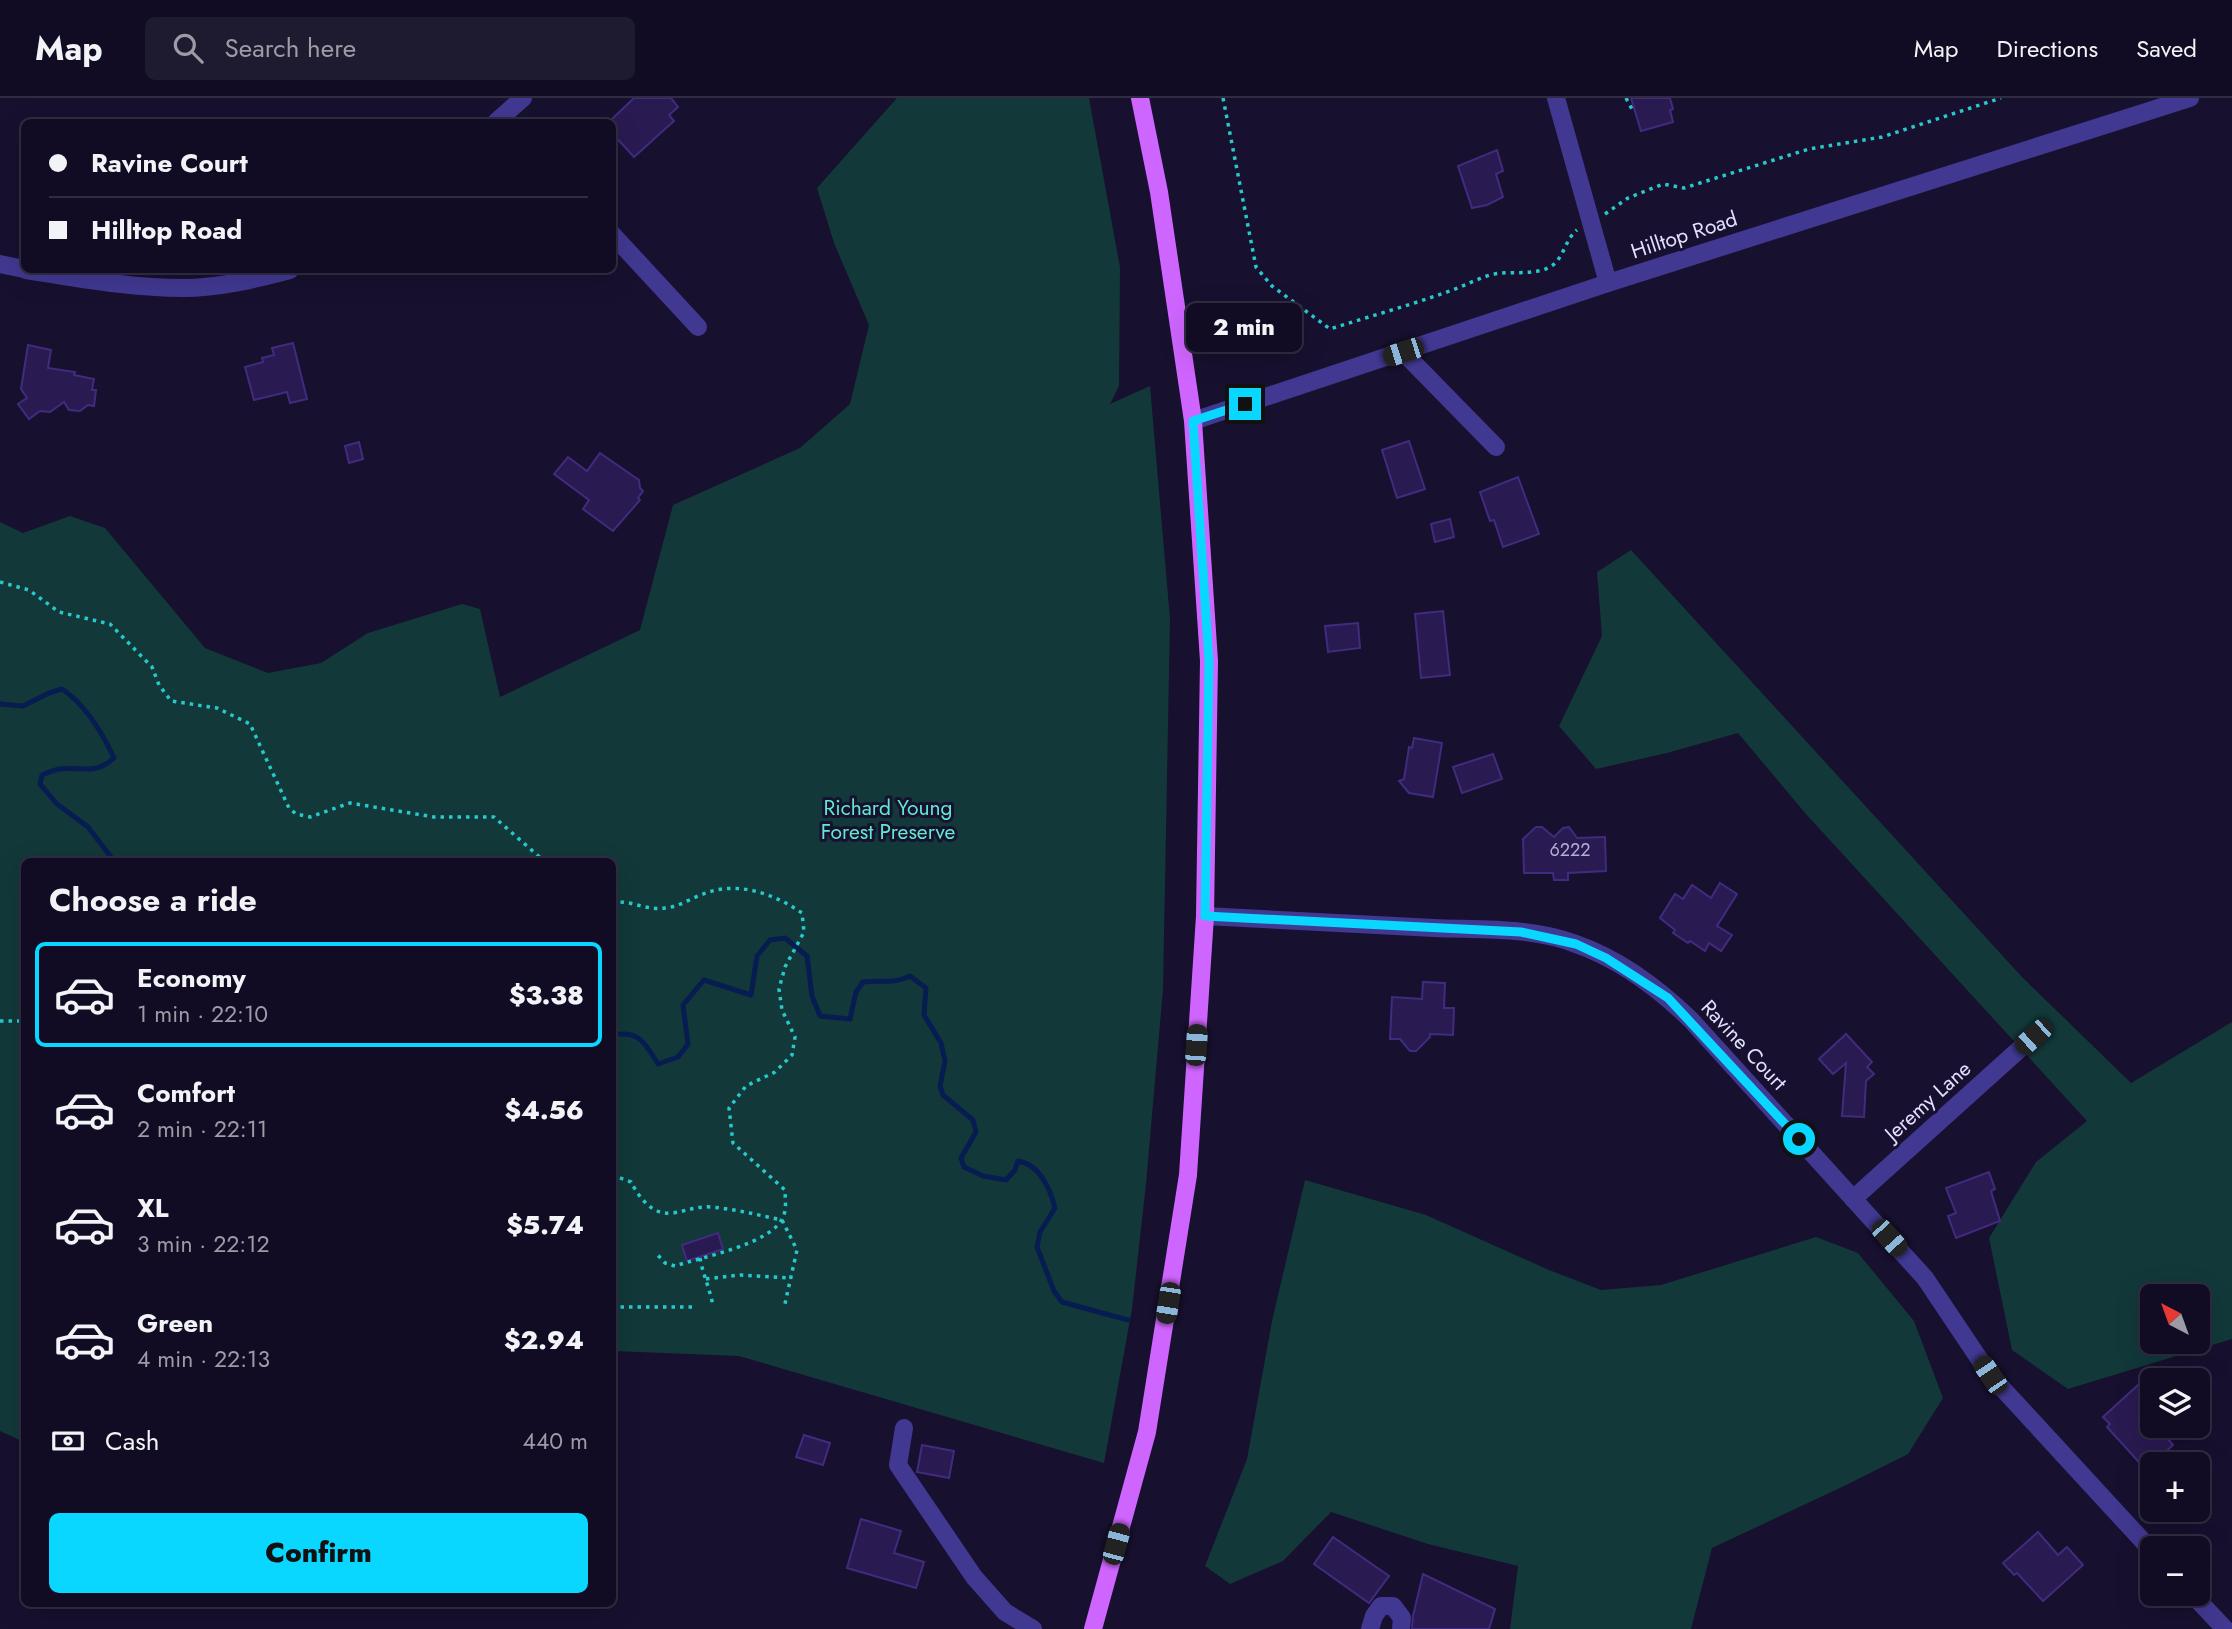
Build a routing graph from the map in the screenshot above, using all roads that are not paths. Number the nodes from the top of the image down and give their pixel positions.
1 (523, 98) edge
2 (1140, 98) edge
3 (1556, 98) edge
4 (2190, 98) edge
5 (504, 119) edge
6 (616, 238) edge
7 (0, 264) edge
8 (21, 268) edge
9 (50, 273) edge
10 (276, 273) edge
11 (1608, 283) junction
12 (698, 327) dead end
13 (1403, 352) junction
14 (1193, 421) junction
15 (1496, 447) dead end
16 (1205, 916) junction
17 (2033, 1037) dead end
18 (1853, 1199) junction
19 (904, 1428) dead end
20 (2140, 1538) edge
21 (2203, 1606) edge
22 (1098, 1627) edge
23 (1033, 1629) edge
24 (1370, 1629) edge
25 (1401, 1629) edge
26 (2225, 1629) edge

1 - 5 street
2 - 14 main road
3 - 11 street
4 - 11 street, Hilltop Road
6 - 12 street
7 - 8 street
9 - 10 street
11 - 13 street, Hilltop Road
13 - 14 street, Hilltop Road
13 - 15 street
14 - 16 main road
16 - 18 street, Ravine Court
16 - 22 main road
17 - 18 street, Jeremy Lane
18 - 20 street, Ravine Court
19 - 23 street
21 - 26 street
24 - 25 street

